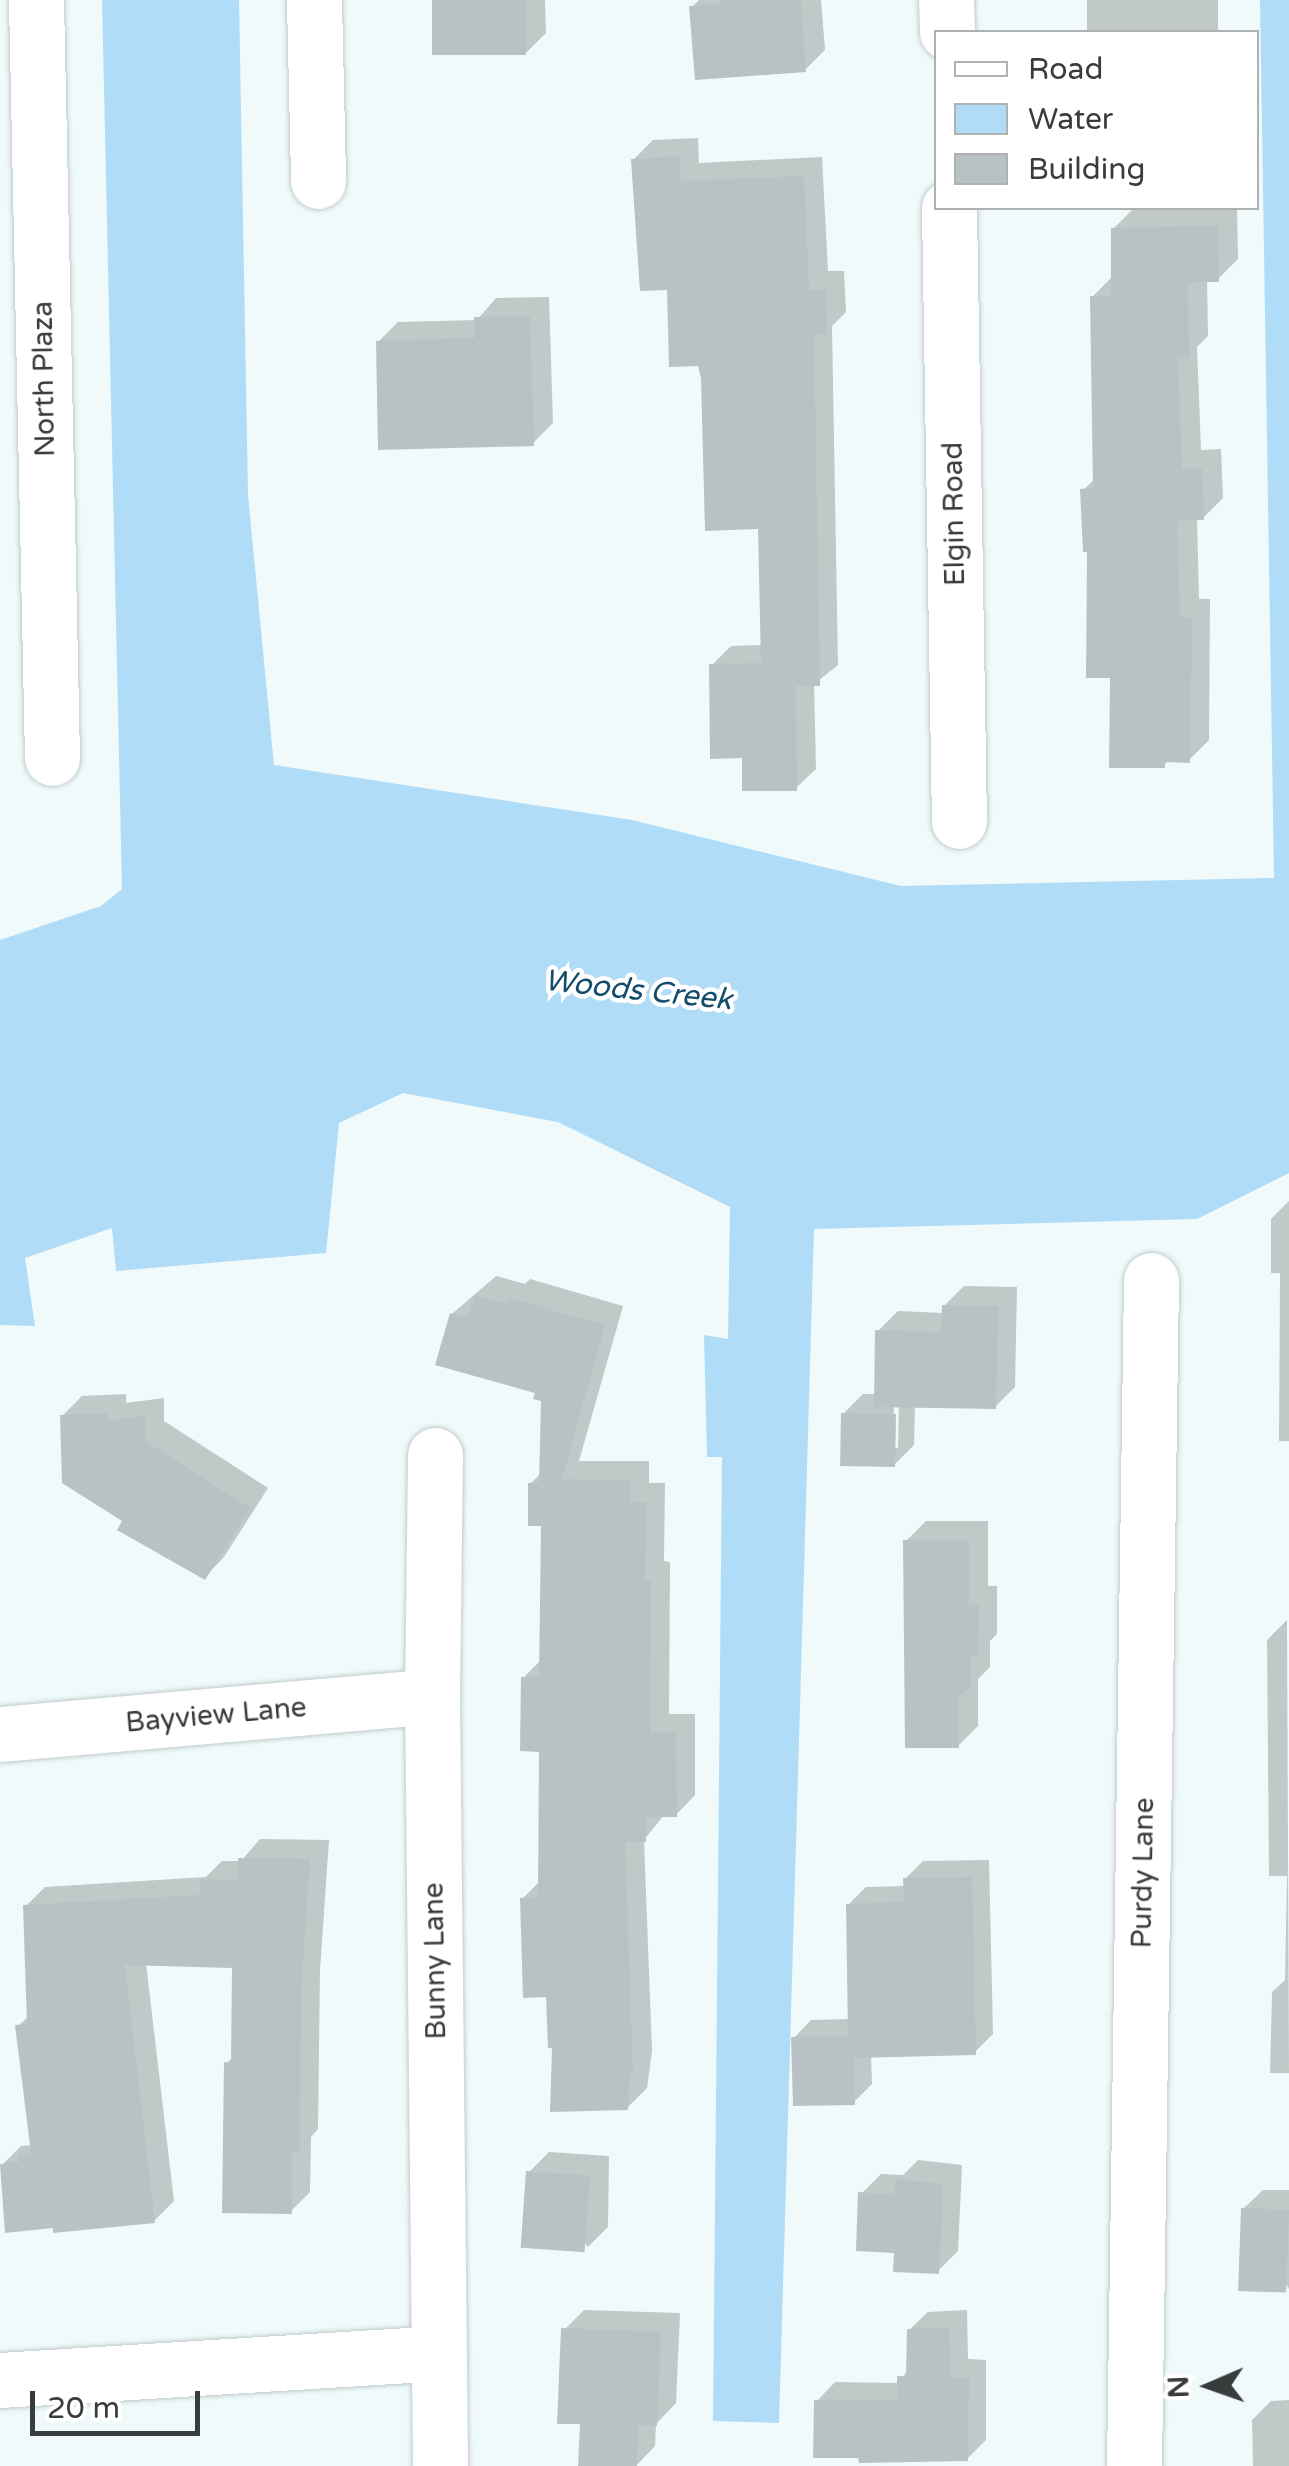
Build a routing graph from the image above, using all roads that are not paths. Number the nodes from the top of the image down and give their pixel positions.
1 (36, 0) edge
2 (314, 0) edge
3 (946, 0) edge
4 (947, 30) edge
5 (318, 181) dead end
6 (950, 210) edge
7 (52, 758) dead end
8 (959, 822) dead end
9 (1151, 1280) dead end
10 (435, 1455) dead end
11 (432, 1696) junction
12 (0, 1734) edge
13 (439, 2354) junction
14 (0, 2380) edge
15 (440, 2466) edge
16 (1134, 2466) edge

1 - 7 street, North Plaza
2 - 5 street
3 - 4 street
6 - 8 street, Elgin Road
9 - 16 street, Purdy Lane
10 - 11 street, Bunny Lane
11 - 12 street, Bayview Lane
11 - 13 street, Bunny Lane
13 - 14 street
13 - 15 street, Bunny Lane

